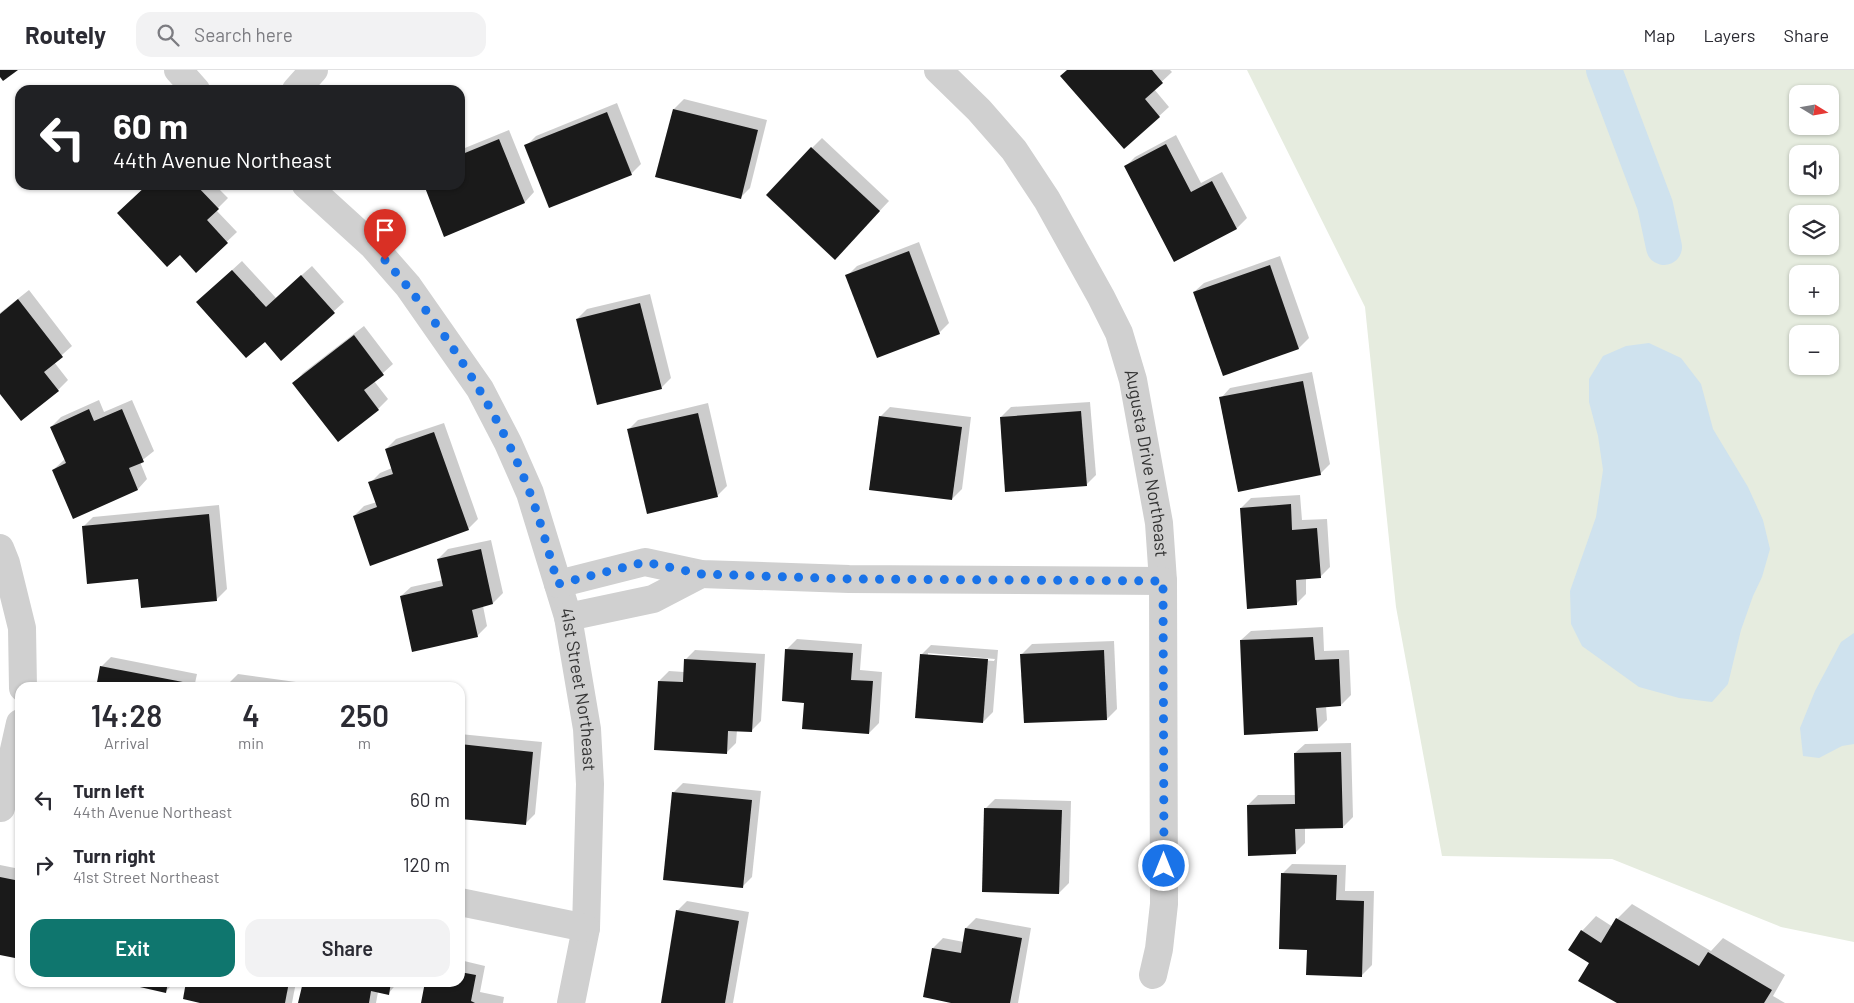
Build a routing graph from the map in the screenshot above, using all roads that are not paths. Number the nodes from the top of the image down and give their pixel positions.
1 (178, 70) edge
2 (314, 70) edge
3 (938, 70) edge
4 (192, 85) edge
5 (300, 85) edge
6 (311, 190) edge
7 (0, 548) edge
8 (701, 574) junction
9 (1163, 581) junction
10 (558, 584) junction
11 (568, 617) junction
12 (23, 682) edge
13 (15, 755) edge
14 (7, 809) edge
15 (465, 903) edge
16 (586, 928) junction
17 (1153, 974) dead end
18 (571, 1003) edge

1 - 4 street
2 - 5 street
3 - 9 street, Augusta Drive Northeast
6 - 10 street, 41st Street Northeast
7 - 12 street
8 - 9 street
8 - 10 street
8 - 11 street
9 - 17 street, Augusta Drive Northeast
10 - 11 street, 41st Street Northeast
11 - 16 street, 41st Street Northeast
13 - 14 street
15 - 16 street
16 - 18 street, 41st Street Northeast

